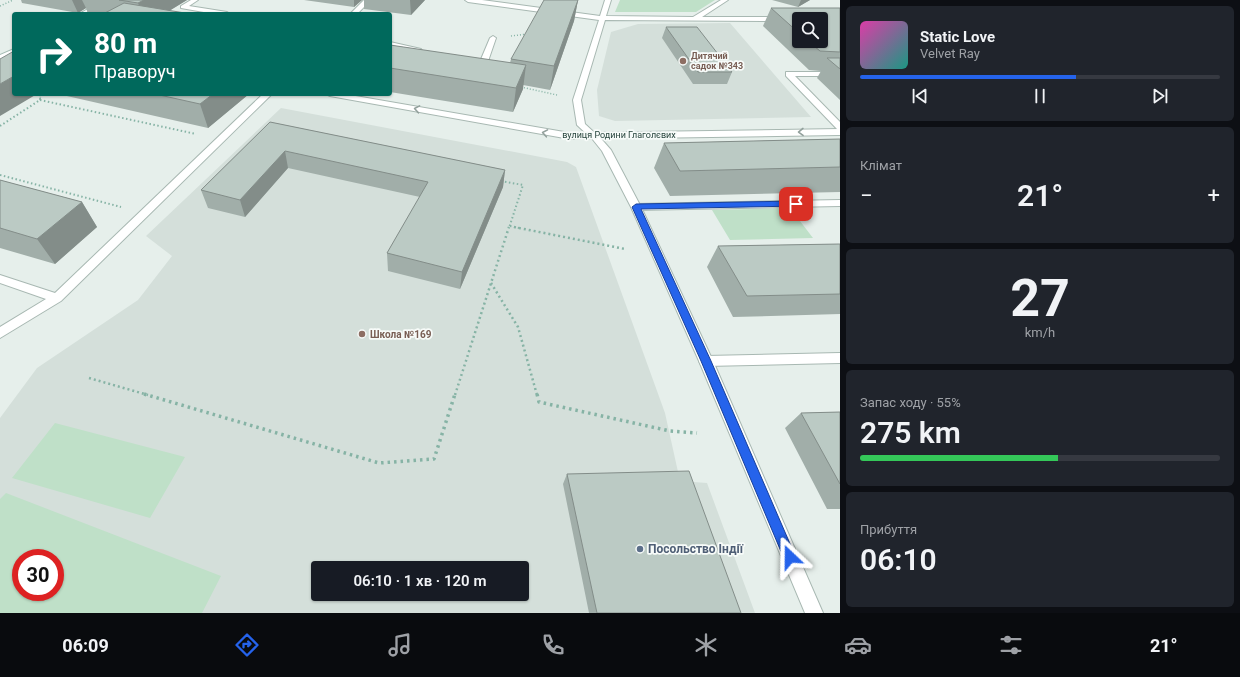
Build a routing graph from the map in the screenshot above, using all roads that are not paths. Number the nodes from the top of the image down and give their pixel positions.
1 (108, 0) edge
2 (195, 0) edge
3 (368, 0) edge
4 (468, 0) edge
5 (608, 0) edge
6 (725, 0) edge
7 (86, 12) edge
8 (214, 12) edge
9 (355, 12) edge
10 (601, 18) junction
11 (694, 18) junction
12 (786, 19) edge
13 (493, 38) road end
14 (392, 44) edge
15 (12, 52) edge
16 (428, 53) edge
17 (0, 58) edge
18 (467, 63) edge
19 (840, 74) edge
20 (266, 96) edge
21 (341, 96) edge
22 (840, 127) edge
23 (840, 132) edge
24 (594, 136) junction
25 (840, 203) edge
26 (636, 207) junction
27 (0, 279) edge
28 (57, 298) junction
29 (0, 333) edge
30 (840, 358) edge
31 (706, 361) junction
32 (814, 613) edge

1 - 7 street
2 - 8 street
3 - 9 street
4 - 10 street
5 - 10 street
6 - 11 street
10 - 11 street
10 - 24 street
11 - 12 street
13 - 18 street
14 - 16 street
15 - 17 street
19 - 22 street
20 - 28 street
24 -> 21 street, вулиця Родини Глаголєвих
23 -> 24 street, вулиця Родини Глаголєвих
24 - 26 street
25 - 26 street
26 - 31 street
27 - 28 street
28 - 29 street
30 - 31 street
31 - 32 street

